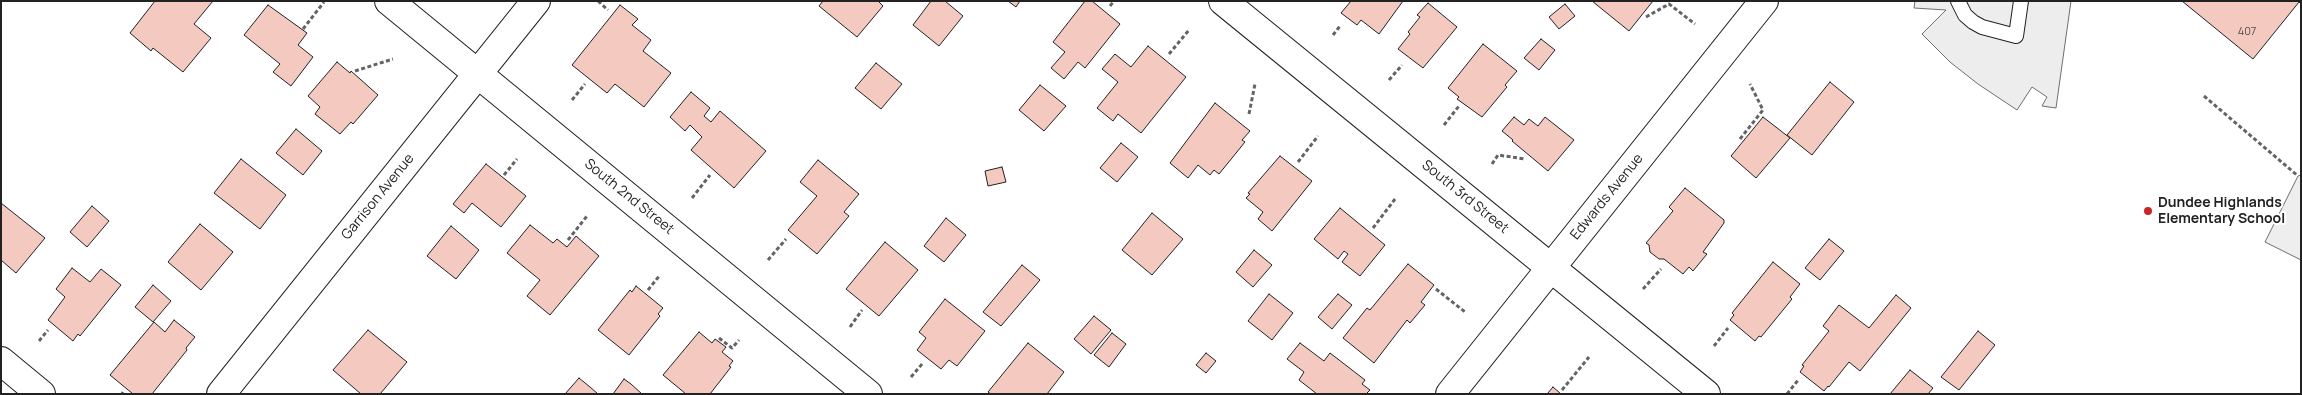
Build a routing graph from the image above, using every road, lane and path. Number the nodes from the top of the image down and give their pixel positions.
1 (389, 1) edge
2 (536, 1) edge
3 (598, 1) edge
4 (1114, 1) edge
5 (1223, 1) edge
6 (1764, 1) edge
7 (1958, 1) edge
8 (2021, 1) edge
9 (324, 2) edge
10 (1110, 6) dead end
11 (608, 10) dead end
12 (1646, 17) dead end
13 (1695, 24) dead end
14 (1340, 26) dead end
15 (303, 29) dead end
16 (1189, 30) dead end
17 (1333, 35) dead end
18 (1170, 54) dead end
19 (393, 59) dead end
20 (1402, 64) dead end
21 (355, 70) dead end
22 (478, 74) junction
23 (1389, 80) dead end
24 (585, 84) dead end
25 (1255, 84) dead end
26 (1750, 84) dead end
27 (2204, 96) dead end
28 (572, 100) dead end
29 (1459, 106) dead end
30 (1249, 114) dead end
31 (1444, 125) dead end
32 (1318, 136) dead end
33 (1740, 139) dead end
34 (517, 159) dead end
35 (1525, 159) dead end
36 (1298, 162) dead end
37 (1492, 164) dead end
38 (504, 175) dead end
39 (710, 175) dead end
40 (2298, 176) dead end
41 (692, 198) dead end
42 (1395, 199) dead end
43 (586, 216) dead end
44 (1373, 228) dead end
45 (786, 239) dead end
46 (568, 240) dead end
47 (768, 260) dead end
48 (1551, 267) junction
49 (1661, 269) dead end
50 (660, 275) dead end
51 (1436, 289) dead end
52 (1644, 289) dead end
53 (648, 290) dead end
54 (862, 310) dead end
55 (1465, 312) dead end
56 (850, 327) dead end
57 (1728, 328) dead end
58 (48, 330) dead end
59 (719, 338) dead end
60 (739, 340) dead end
61 (39, 341) dead end
62 (1714, 346) dead end
63 (1589, 357) dead end
64 (1, 361) edge
65 (923, 363) dead end
66 (912, 377) dead end
67 (1799, 379) dead end
68 (1562, 390) dead end
69 (41, 394) edge
70 (221, 394) edge
71 (868, 394) edge
72 (1450, 394) edge
73 (1706, 394) edge
74 (1787, 394) edge

1 - 22 street, South 2nd Street
2 - 22 street, Garrison Avenue
3 - 11 path
4 - 10 path
5 - 48 street, South 3rd Street
6 - 48 street, Edwards Avenue
7 - 8 lane
9 - 15 path
12 - 13 path
14 - 17 path
16 - 18 path
19 - 21 path
20 - 23 path
22 - 70 street, Garrison Avenue
22 - 71 street, South 2nd Street
24 - 28 path
25 - 30 path
26 - 33 path
27 - 40 path
29 - 31 path
32 - 36 path
34 - 38 path
35 - 37 path
39 - 41 path
42 - 44 path
43 - 46 path
45 - 47 path
48 - 72 street, Edwards Avenue
48 - 73 street, South 3rd Street
49 - 52 path
50 - 53 path
51 - 55 path
54 - 56 path
57 - 62 path
58 - 61 path
59 - 60 path
63 - 68 path
64 - 69 street
65 - 66 path
67 - 74 path

